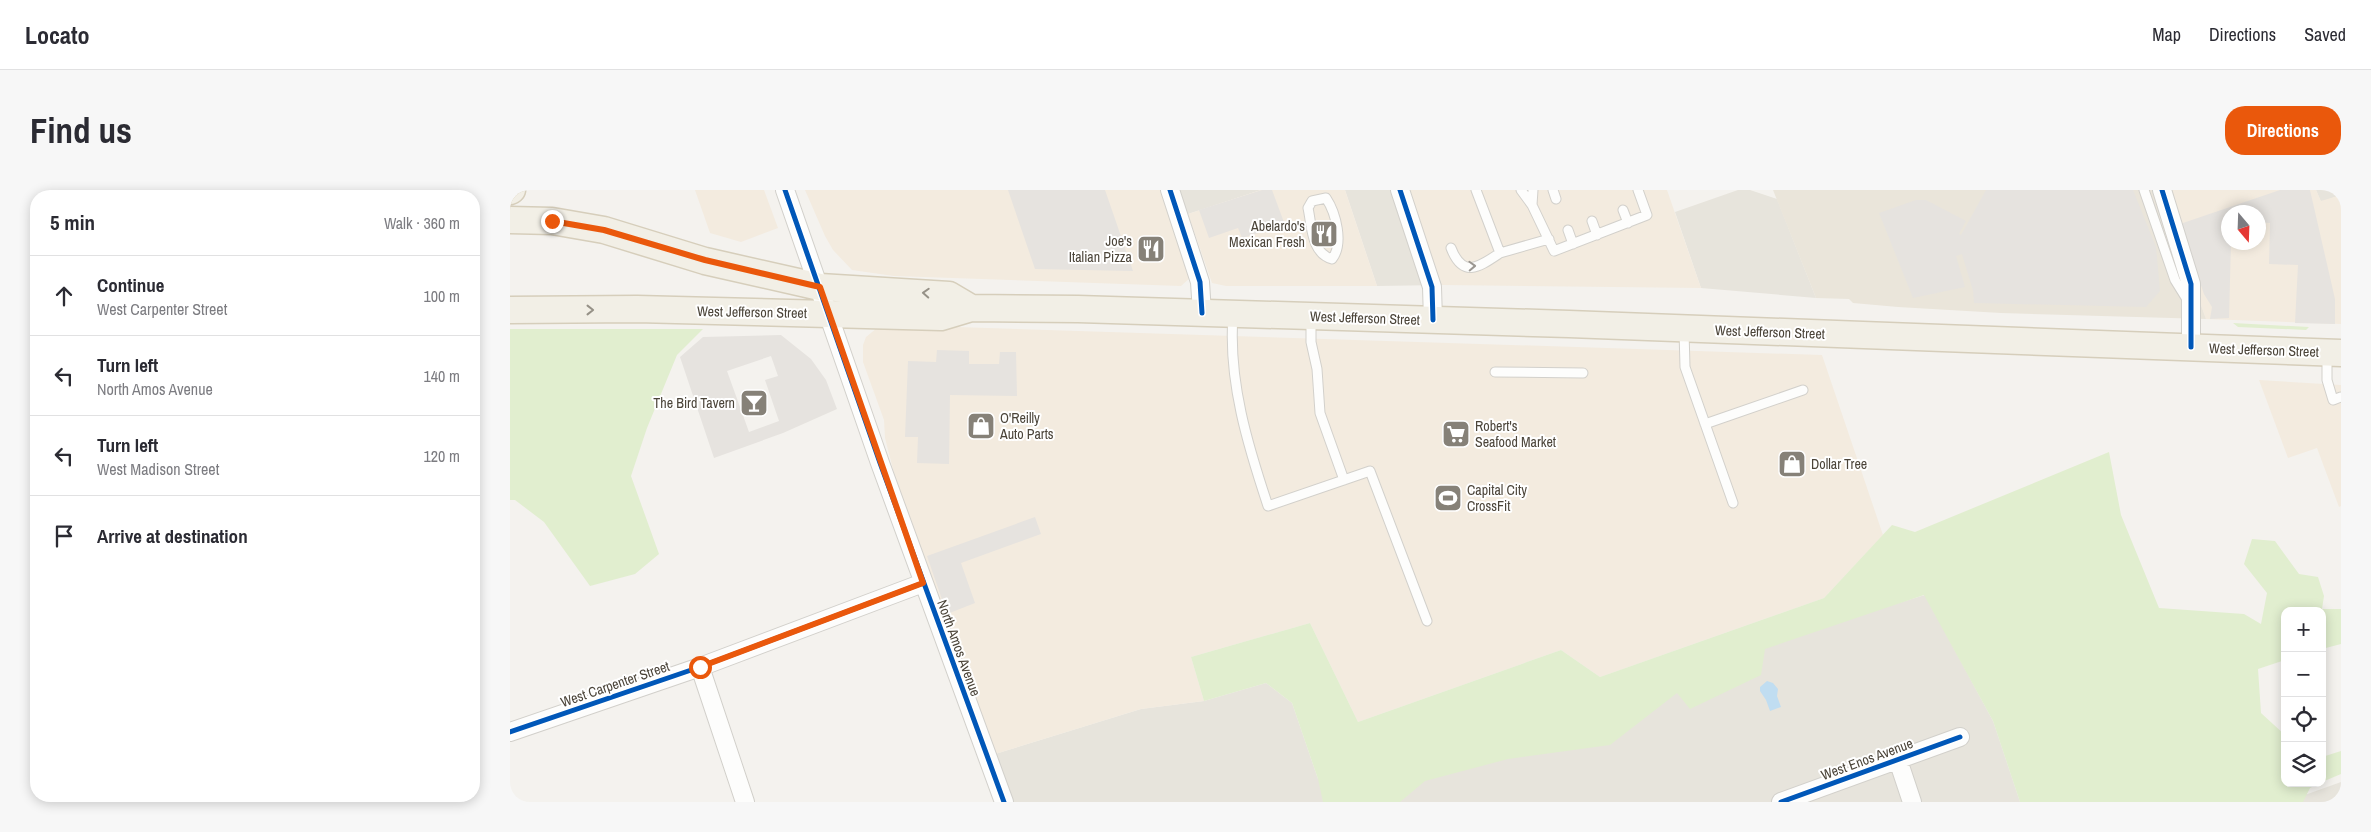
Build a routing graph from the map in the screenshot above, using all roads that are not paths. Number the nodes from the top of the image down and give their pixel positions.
1 (785, 190) edge
2 (1170, 190) edge
3 (1400, 190) edge
4 (1476, 190) edge
5 (1521, 190) edge
6 (1533, 190) edge
7 (1638, 190) edge
8 (2144, 190) edge
9 (2162, 190) edge
10 (1532, 205) junction
11 (1623, 210) dead end
12 (510, 220) edge
13 (1592, 221) dead end
14 (1628, 222) junction
15 (1568, 230) dead end
16 (1597, 235) junction
17 (1549, 239) junction
18 (1573, 244) junction
19 (1451, 248) dead end
20 (1500, 254) junction
21 (1332, 259) joint
22 (820, 287) junction
23 (2190, 306) junction
24 (971, 308) junction
25 (510, 310) edge
26 (1202, 313) junction
27 (830, 314) junction
28 (1233, 314) junction
29 (1311, 316) junction
30 (1433, 320) junction
31 (1684, 329) junction
32 (2191, 347) junction
33 (2334, 353) edge
34 (1495, 372) dead end
35 (1583, 373) dead end
36 (1803, 390) dead end
37 (2341, 397) edge
38 (1705, 424) junction
39 (1344, 480) junction
40 (1733, 503) dead end
41 (923, 583) junction
42 (1427, 621) dead end
43 (700, 667) junction
44 (510, 732) edge
45 (1960, 737) dead end
46 (1898, 760) junction
47 (746, 802) edge
48 (1004, 802) edge
49 (1782, 802) edge
50 (1912, 802) edge

1 - 22 street, North Amos Avenue
2 - 26 street
3 - 30 street
4 - 20 lane
5 - 10 lane
6 - 10 lane
7 - 14 lane
8 - 23 lane
9 - 23 street
10 - 17 lane
11 - 14 lane
12 - 22 main road
13 - 16 lane
14 - 16 lane
15 - 18 lane
16 - 18 lane
17 - 18 lane
17 - 20 lane
19 -> 20 lane
21 - 21 lane
24 -> 22 main road
22 - 27 street, North Amos Avenue
23 - 32 street
24 - 26 main road, West Jefferson Street
24 - 27 main road, West Jefferson Street
25 -> 27 main road, West Jefferson Street
26 - 28 main road, West Jefferson Street
27 - 41 street, North Amos Avenue
28 - 29 main road, West Jefferson Street
28 - 39 lane
29 - 30 main road, West Jefferson Street
29 - 39 lane
30 - 31 main road, West Jefferson Street
31 - 32 main road, West Jefferson Street
31 - 38 lane
32 - 33 main road, West Jefferson Street
33 - 37 lane
34 - 35 lane
36 - 38 lane
38 - 40 lane
39 - 42 lane
41 - 43 street, West Carpenter Street
41 - 48 street, North Amos Avenue
43 - 44 street, West Carpenter Street
43 - 47 street
45 - 46 street, West Enos Avenue
46 - 49 street, West Enos Avenue
46 - 50 street

